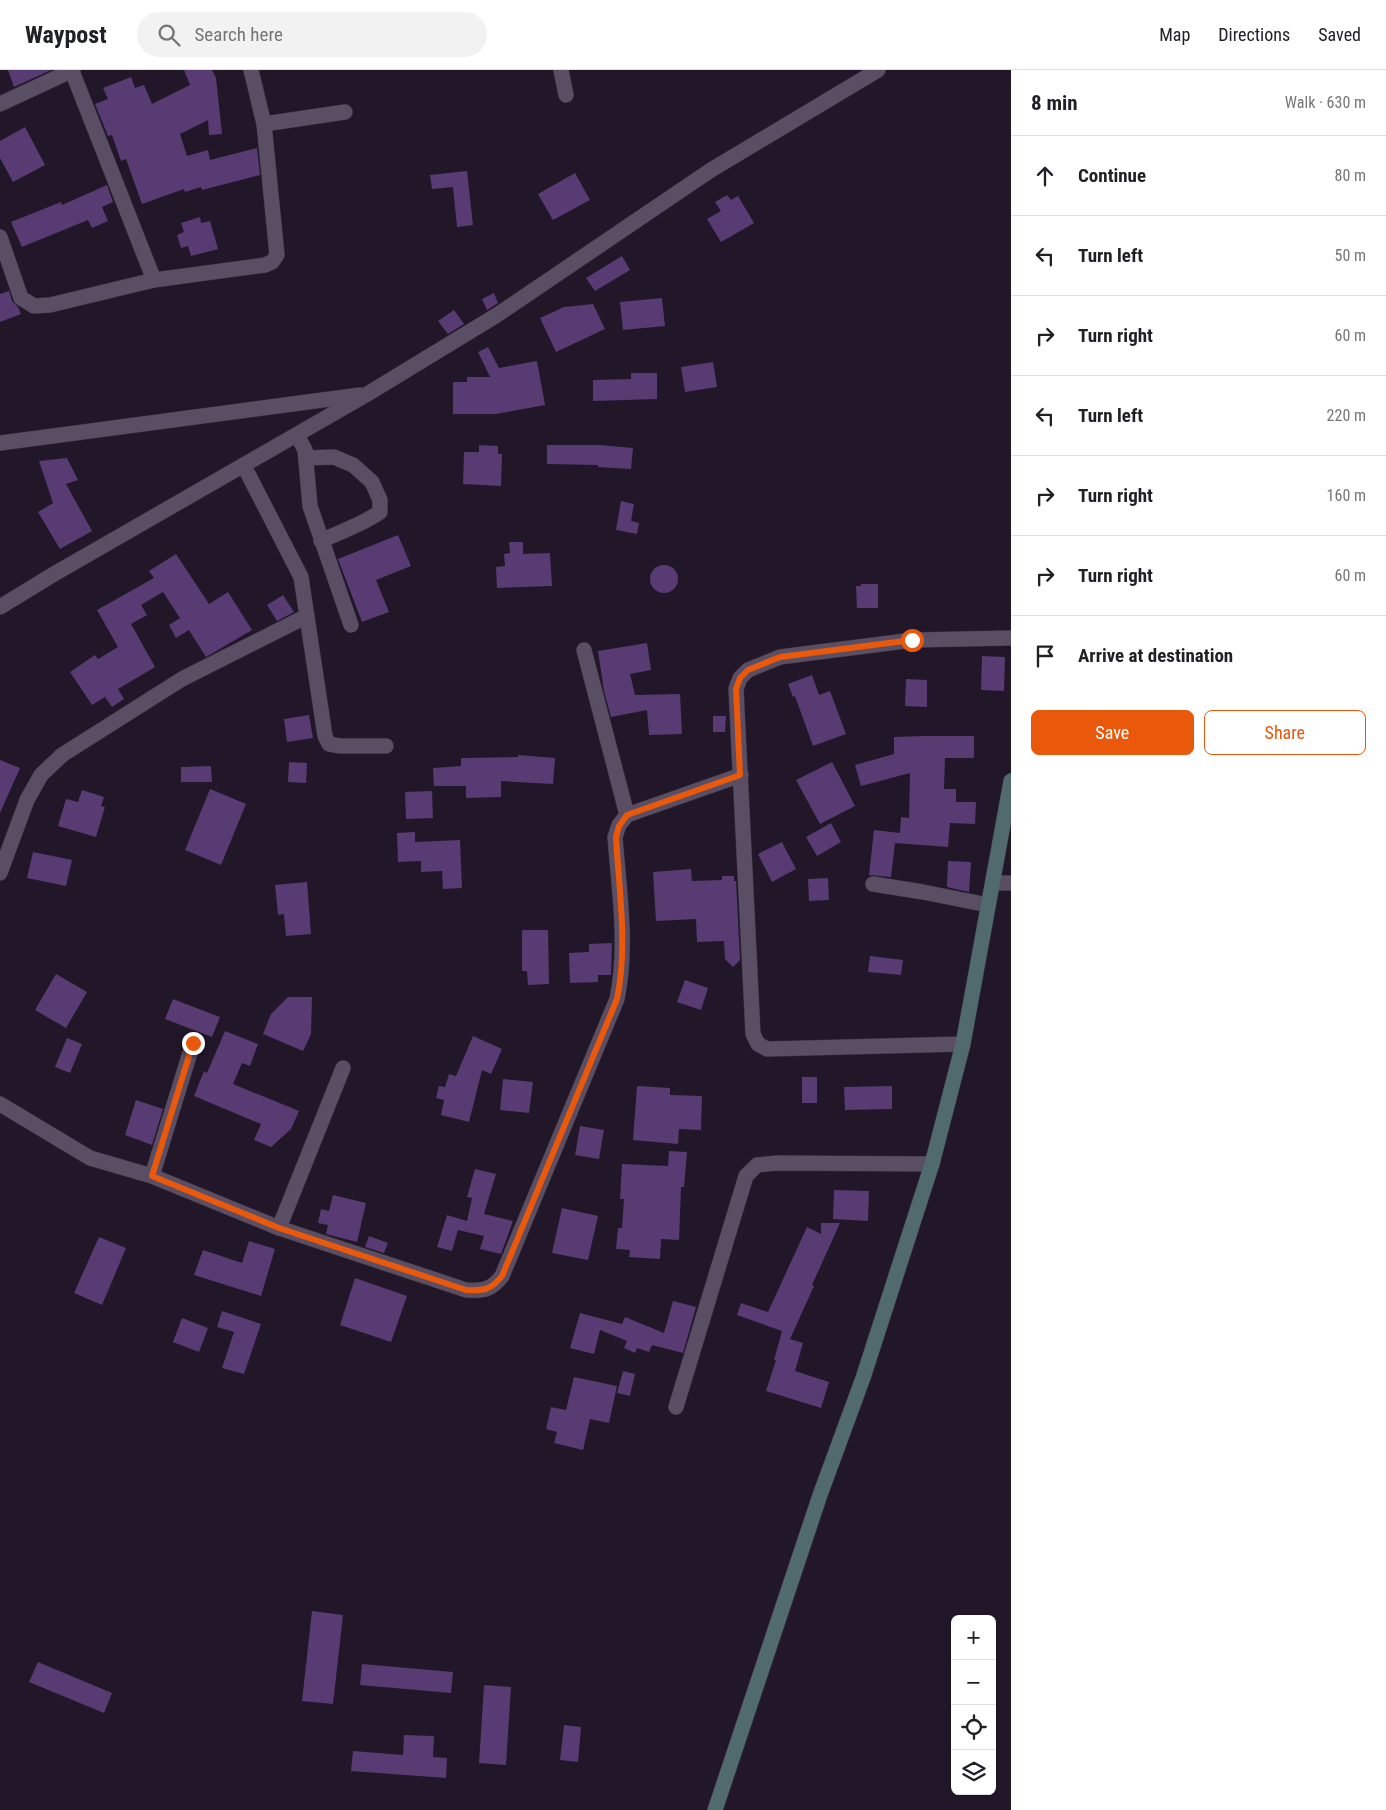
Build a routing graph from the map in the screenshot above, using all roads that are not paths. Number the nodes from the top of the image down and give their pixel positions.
1 (73, 70) edge
2 (251, 70) edge
3 (561, 70) edge
4 (878, 70) edge
5 (566, 95) dead end
6 (0, 104) edge
7 (346, 112) dead end
8 (264, 124) junction
9 (0, 237) edge
10 (154, 280) junction
11 (369, 393) junction
12 (297, 435) junction
13 (0, 443) edge
14 (306, 458) junction
15 (244, 466) junction
16 (321, 541) junction
17 (0, 607) edge
18 (308, 616) junction
19 (351, 625) dead end
20 (1011, 638) edge
21 (584, 650) dead end
22 (386, 746) dead end
23 (740, 775) junction
24 (1011, 782) edge
25 (627, 815) junction
26 (0, 872) edge
27 (993, 883) junction
28 (1011, 883) edge
29 (873, 884) dead end
30 (988, 905) junction
31 (193, 1043) dead end
32 (963, 1044) junction
33 (342, 1068) dead end
34 (0, 1104) edge
35 (932, 1164) junction
36 (152, 1176) junction
37 (279, 1228) junction
38 (676, 1407) dead end
39 (715, 1810) edge

1 - 6 street
1 - 10 street
2 - 8 street
3 - 5 street
4 - 11 street
7 - 8 street
8 - 10 street
9 - 10 street
11 - 12 street
11 - 13 street
12 - 14 street
12 - 15 street
14 - 16 street
14 - 16 street
15 - 17 street
15 - 18 street
16 - 19 street
18 - 22 street
18 - 26 street
20 - 23 street
21 - 25 street
23 - 25 street
23 - 32 street
24 - 27 main road
25 - 37 street
27 - 28 street
27 - 30 main road
29 - 30 street
30 - 32 main road
31 - 36 street
32 - 35 main road
33 - 37 street
34 - 36 street
35 - 38 street
35 - 39 main road
36 - 37 street

